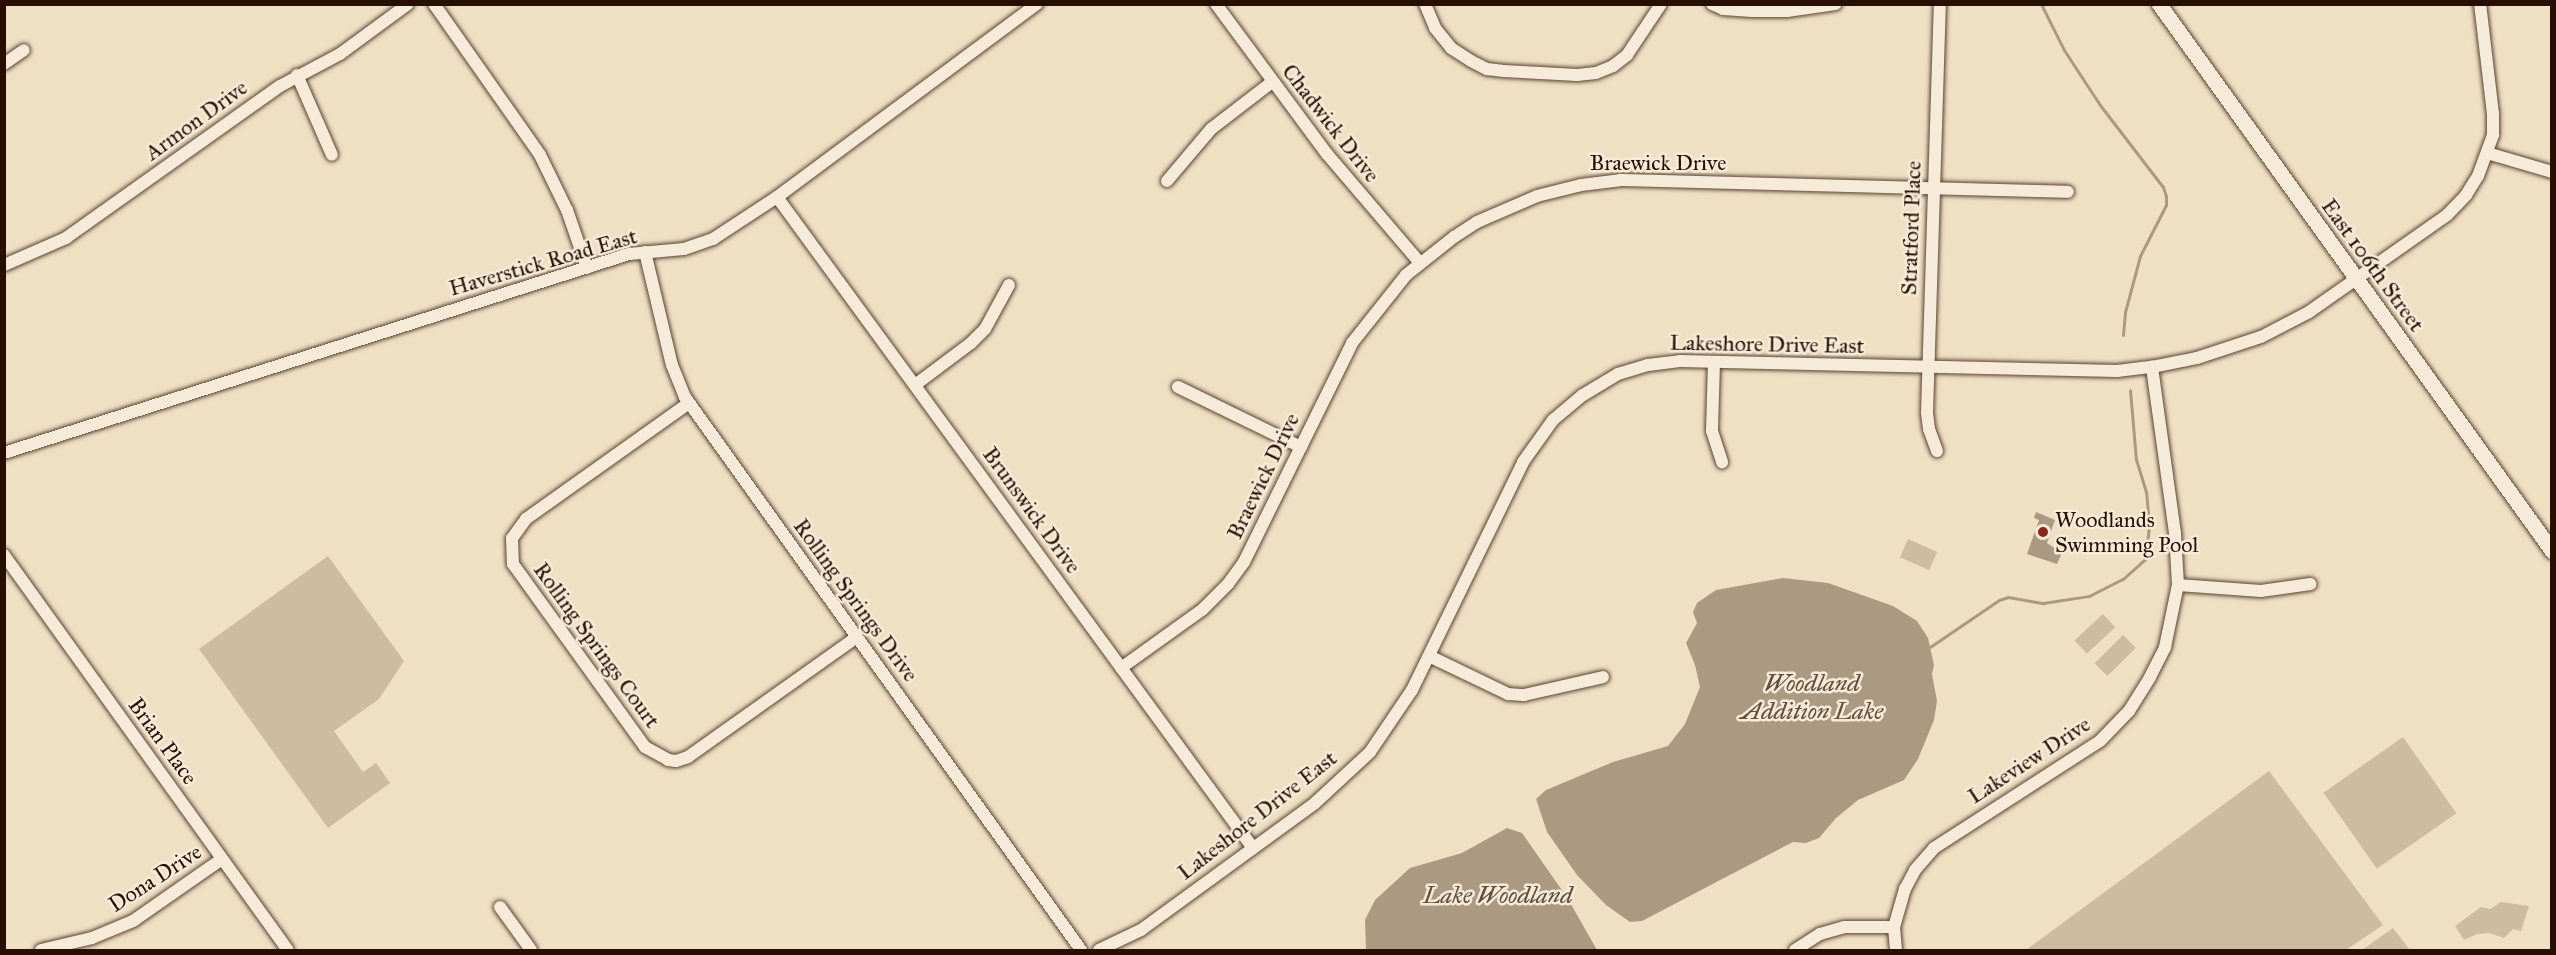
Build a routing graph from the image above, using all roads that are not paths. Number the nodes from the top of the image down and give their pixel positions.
1 (408, 4) edge
2 (434, 4) edge
3 (1037, 4) edge
4 (1216, 4) edge
5 (1425, 4) edge
6 (1661, 4) edge
7 (1712, 4) edge
8 (1836, 4) edge
9 (1940, 4) edge
10 (2159, 4) edge
11 (2480, 4) edge
12 (24, 50) dead end
13 (4, 64) edge
14 (297, 75) junction
15 (1272, 82) junction
16 (2487, 153) junction
17 (332, 155) dead end
18 (2552, 172) edge
19 (1167, 181) dead end
20 (1934, 189) junction
21 (2068, 192) dead end
22 (777, 197) junction
23 (645, 252) junction
24 (1420, 263) junction
25 (4, 265) edge
26 (587, 268) junction
27 (2356, 279) junction
28 (1009, 285) dead end
29 (1714, 362) junction
30 (1928, 368) junction
31 (2152, 368) junction
32 (915, 385) junction
33 (1178, 387) dead end
34 (689, 403) junction
35 (1301, 447) junction
36 (1937, 451) dead end
37 (4, 453) edge
38 (1722, 462) dead end
39 (2551, 550) edge
40 (4, 555) edge
41 (2312, 584) dead end
42 (2178, 585) junction
43 (857, 637) junction
44 (1429, 656) junction
45 (1121, 668) junction
46 (1603, 677) dead end
47 (1253, 848) junction
48 (222, 859) junction
49 (500, 907) dead end
50 (1894, 927) junction
51 (41, 951) edge
52 (288, 951) edge
53 (531, 951) edge
54 (1081, 951) edge
55 (1099, 951) edge
56 (1796, 951) edge
57 (1896, 951) edge

1 - 14 street, Armon Drive
2 - 26 street
3 - 22 street, Haverstick Road East
4 - 15 street, Chadwick Drive
5 - 6 street
7 - 8 street
9 - 20 street, Stratford Place
10 - 27 street, East 106th Street
11 - 16 street, Lakeshore Drive East
12 - 13 street
14 - 17 street
14 - 25 street, Armon Drive
15 - 19 street
15 - 24 street, Chadwick Drive
16 - 18 street
16 - 27 street, Lakeshore Drive East
20 - 21 street, Braewick Drive
20 - 24 street, Braewick Drive
20 - 30 street, Stratford Place
22 - 23 street, Haverstick Road East
22 - 32 street, Brunswick Drive
23 - 26 street, Haverstick Road East
23 - 34 street, Rolling Springs Drive
24 - 35 street, Braewick Drive
26 - 37 street, Haverstick Road East
27 - 31 street, Lakeshore Drive East
27 - 39 street, East 106th Street
28 - 32 street
29 - 30 street, Lakeshore Drive East
29 - 38 street
29 - 44 street, Lakeshore Drive East
30 - 31 street, Lakeshore Drive East
30 - 36 street, Stratford Place
31 - 42 street, Lakeview Drive
32 - 45 street, Brunswick Drive
33 - 35 street
34 - 43 street, Rolling Springs Drive
34 - 43 street, Rolling Springs Court
35 - 45 street, Braewick Drive
40 - 48 street, Brian Place
41 - 42 street
42 - 50 street, Lakeview Drive
43 - 54 street, Rolling Springs Drive
44 - 46 street
44 - 47 street, Lakeshore Drive East
45 - 47 street, Brunswick Drive
47 - 55 street, Lakeshore Drive East
48 - 51 street, Dona Drive
48 - 52 street, Brian Place
49 - 53 street
50 - 56 street
50 - 57 street

